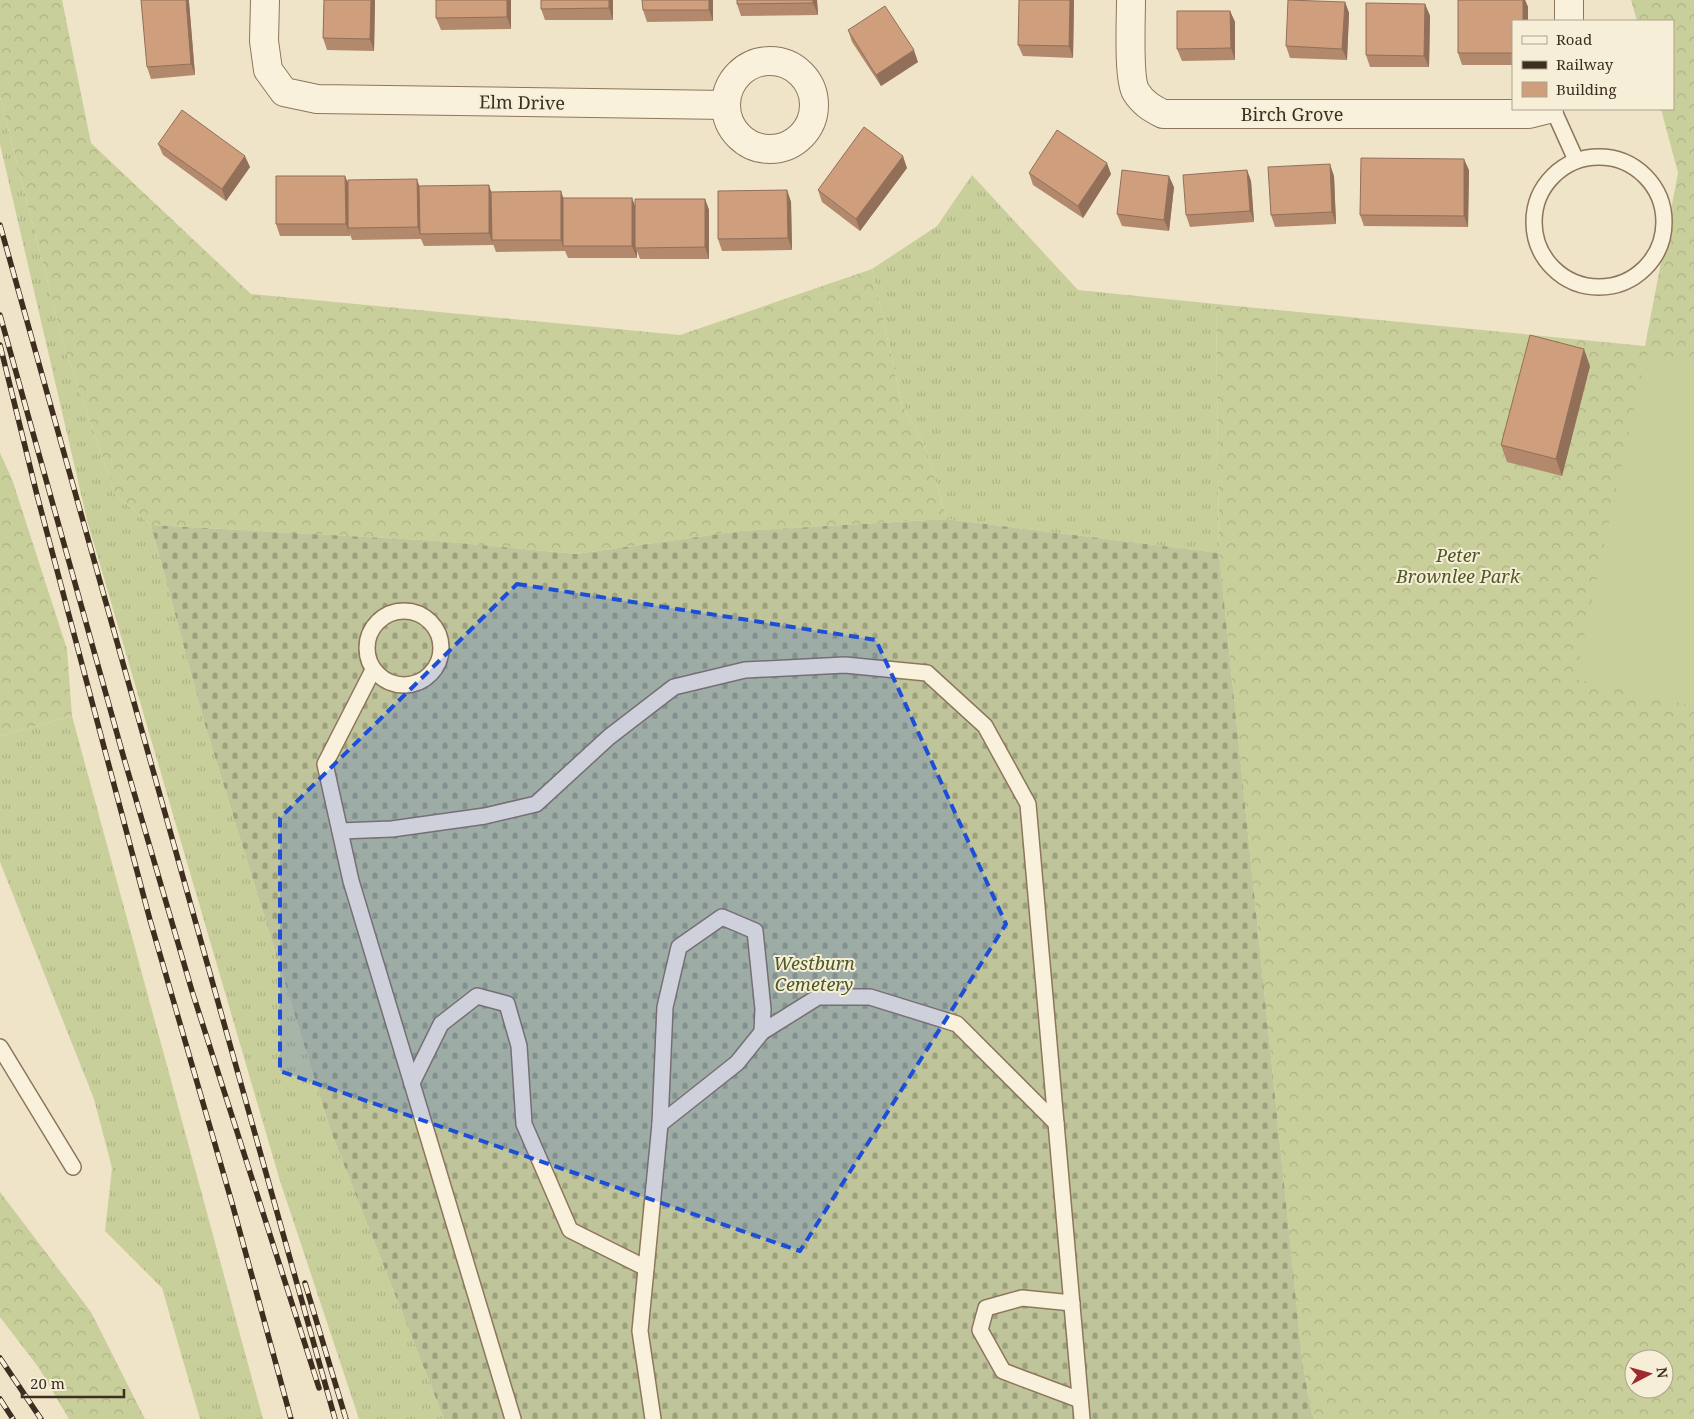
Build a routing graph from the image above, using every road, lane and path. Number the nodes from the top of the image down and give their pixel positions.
1 (265, 0) edge
2 (1131, 0) edge
3 (1569, 0) edge
4 (1569, 20) edge
5 (726, 105) dead end
6 (1547, 110) edge
7 (1551, 110) edge
8 (1576, 160) junction
9 (373, 670) junction
10 (340, 831) junction
11 (762, 1032) junction
12 (0, 1047) edge
13 (412, 1083) junction
14 (1056, 1123) junction
15 (660, 1124) junction
16 (74, 1167) dead end
17 (646, 1268) junction
18 (1072, 1303) junction
19 (1080, 1400) junction
20 (513, 1419) edge
21 (653, 1419) edge
22 (1082, 1419) edge

1 - 5 street, Elm Drive
2 - 6 street, Birch Grove
3 - 4 street
7 - 8 lane
8 - 8 lane
9 - 9 lane
9 - 10 lane
10 - 13 lane
10 - 14 lane
11 - 14 lane
11 - 15 lane
11 - 15 lane
12 - 16 lane
13 - 17 lane
13 - 20 lane
14 - 18 lane
15 - 17 lane
17 - 21 lane
18 - 19 lane
18 - 19 lane
19 - 22 lane

